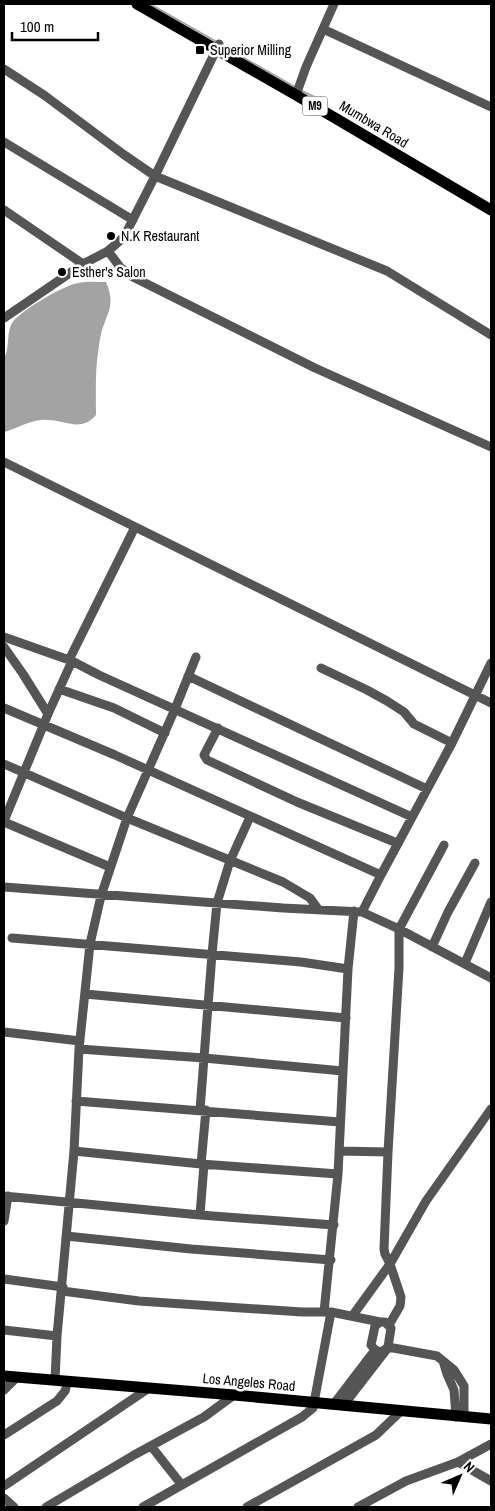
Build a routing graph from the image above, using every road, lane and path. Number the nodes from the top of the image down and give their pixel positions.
1 (137, 4) edge
2 (148, 4) edge
3 (334, 4) edge
4 (323, 29) junction
5 (218, 47) junction
6 (4, 69) edge
7 (297, 92) junction
8 (491, 107) edge
9 (4, 142) edge
10 (156, 176) junction
11 (491, 202) edge
12 (4, 210) edge
13 (491, 210) edge
14 (133, 220) junction
15 (108, 251) junction
16 (83, 264) junction
17 (4, 318) edge
18 (491, 335) edge
19 (491, 447) edge
20 (4, 462) edge
21 (135, 528) junction
22 (4, 637) edge
23 (4, 647) edge
24 (196, 657) dead end
25 (71, 661) junction
26 (491, 663) edge
27 (321, 668) dead end
28 (188, 676) junction
29 (59, 689) junction
30 (476, 697) junction
31 (491, 703) edge
32 (4, 708) edge
33 (175, 710) junction
34 (48, 714) junction
35 (44, 725) junction
36 (218, 728) junction
37 (165, 733) junction
38 (452, 743) junction
39 (4, 764) edge
40 (148, 771) junction
41 (23, 773) junction
42 (427, 789) junction
43 (250, 817) junction
44 (412, 817) junction
45 (127, 818) junction
46 (4, 822) edge
47 (397, 843) junction
48 (444, 845) dead end
49 (230, 861) junction
50 (474, 863) dead end
51 (110, 867) junction
52 (381, 875) junction
53 (4, 887) edge
54 (102, 896) junction
55 (491, 902) edge
56 (217, 903) junction
57 (318, 909) junction
58 (358, 912) junction
59 (400, 930) junction
60 (12, 938) dead end
61 (90, 944) junction
62 (432, 947) junction
63 (212, 954) junction
64 (465, 963) junction
65 (348, 969) junction
66 (491, 978) edge
67 (85, 994) junction
68 (209, 1006) junction
69 (346, 1018) junction
70 (4, 1032) edge
71 (79, 1045) junction
72 (204, 1058) junction
73 (343, 1070) junction
74 (76, 1101) junction
75 (491, 1109) edge
76 (203, 1110) junction
77 (340, 1122) junction
78 (74, 1151) junction
79 (339, 1151) junction
80 (388, 1152) junction
81 (203, 1164) junction
82 (338, 1174) junction
83 (6, 1196) edge
84 (69, 1202) junction
85 (200, 1215) junction
86 (4, 1221) edge
87 (334, 1224) junction
88 (66, 1236) junction
89 (330, 1260) junction
90 (390, 1264) junction
91 (4, 1279) edge
92 (62, 1289) junction
93 (328, 1312) junction
94 (353, 1315) junction
95 (381, 1324) junction
96 (4, 1330) edge
97 (57, 1336) junction
98 (387, 1348) junction
99 (375, 1350) junction
100 (4, 1376) edge
101 (17, 1377) junction
102 (55, 1380) junction
103 (68, 1381) junction
104 (149, 1388) junction
105 (4, 1390) edge
106 (234, 1395) junction
107 (314, 1403) junction
108 (338, 1405) junction
109 (400, 1412) junction
110 (460, 1417) junction
111 (491, 1419) edge
112 (4, 1436) edge
113 (491, 1444) edge
114 (151, 1446) junction
115 (458, 1462) junction
116 (491, 1481) edge
117 (181, 1484) junction
118 (4, 1486) edge
119 (4, 1498) edge
120 (14, 1507) edge
121 (46, 1507) edge
122 (144, 1507) edge
123 (247, 1507) edge
124 (358, 1507) edge

1 - 5 main road, Mumbwa Road / M9
2 - 5 main road, Mumbwa Road / M9
3 - 4 street
4 - 7 street
4 - 8 street
5 - 7 main road, Mumbwa Road / M9
5 - 10 street
6 - 10 street
7 - 11 main road, Mumbwa Road / M9
7 - 13 main road, Mumbwa Road / M9
9 - 14 street
10 - 14 street
10 - 18 street
12 - 16 street
14 - 15 street
15 - 16 street
15 - 19 street
16 - 17 street
20 - 21 street
21 - 25 street
21 - 30 street
22 - 25 street
23 - 34 street
24 - 28 street
25 - 29 street
25 - 33 street
26 - 30 street
27 - 38 street
28 - 33 street
28 - 42 street
29 - 34 street
29 - 37 street
30 - 31 street
30 - 38 street
32 - 35 street
33 - 36 street
33 - 37 street
34 - 35 street
35 - 40 street
35 - 41 street
36 - 44 street
36 - 47 street
37 - 40 street
38 - 42 street
39 - 41 street
40 - 43 street
40 - 45 street
41 - 45 street
41 - 46 street
42 - 44 street
43 - 49 street
43 - 52 street
44 - 47 street
45 - 49 street
45 - 51 street
46 - 51 street
47 - 52 street
48 - 59 street
49 - 56 street
49 - 57 street
50 - 62 street
51 - 54 street
52 - 58 street
53 - 54 street
54 - 56 street
54 - 61 street
55 - 64 street
56 - 57 street
56 - 63 street
57 - 58 street
58 - 59 street
58 - 65 street
59 - 62 street
59 - 80 street
60 - 61 street
61 - 63 street
61 - 67 street
62 - 64 street
63 - 65 street
63 - 68 street
64 - 66 street
65 - 69 street
67 - 68 street
67 - 71 street
68 - 69 street
68 - 72 street
69 - 73 street
70 - 71 street
71 - 72 street
71 - 74 street
72 - 73 street
72 - 76 street
73 - 77 street
74 - 76 street
74 - 78 street
75 - 90 street
76 - 77 street
76 - 81 street
77 - 79 street
78 - 81 street
78 - 84 street
79 - 80 street
79 - 82 street
80 - 90 street
81 - 82 street
81 - 85 street
82 - 87 street
83 - 84 street
83 - 86 street
84 - 85 street
84 - 88 street
85 - 87 street
87 - 89 street
88 - 89 street
88 - 92 street
89 - 93 street
90 - 94 street
90 - 95 street
91 - 92 street
92 - 93 street
92 - 97 street
93 - 94 street
93 - 107 street
94 - 95 street
95 - 98 street
95 - 99 street
96 - 97 street
97 - 102 street
98 - 99 street
98 - 108 street
98 - 110 street
99 - 108 street
100 - 101 main road, Los Angeles Road
101 - 102 main road, Los Angeles Road
101 - 105 street
102 - 103 main road, Los Angeles Road
103 - 104 main road, Los Angeles Road
103 - 112 street
104 - 106 main road, Los Angeles Road
104 - 118 street
106 - 107 main road, Los Angeles Road
106 - 114 street
107 - 108 main road, Los Angeles Road
107 - 117 street
108 - 109 main road, Los Angeles Road
109 - 110 main road, Los Angeles Road
109 - 123 street
110 - 111 main road, Los Angeles Road
113 - 115 street
114 - 117 street
114 - 121 street
115 - 116 street
115 - 124 street
117 - 122 street
119 - 120 street

